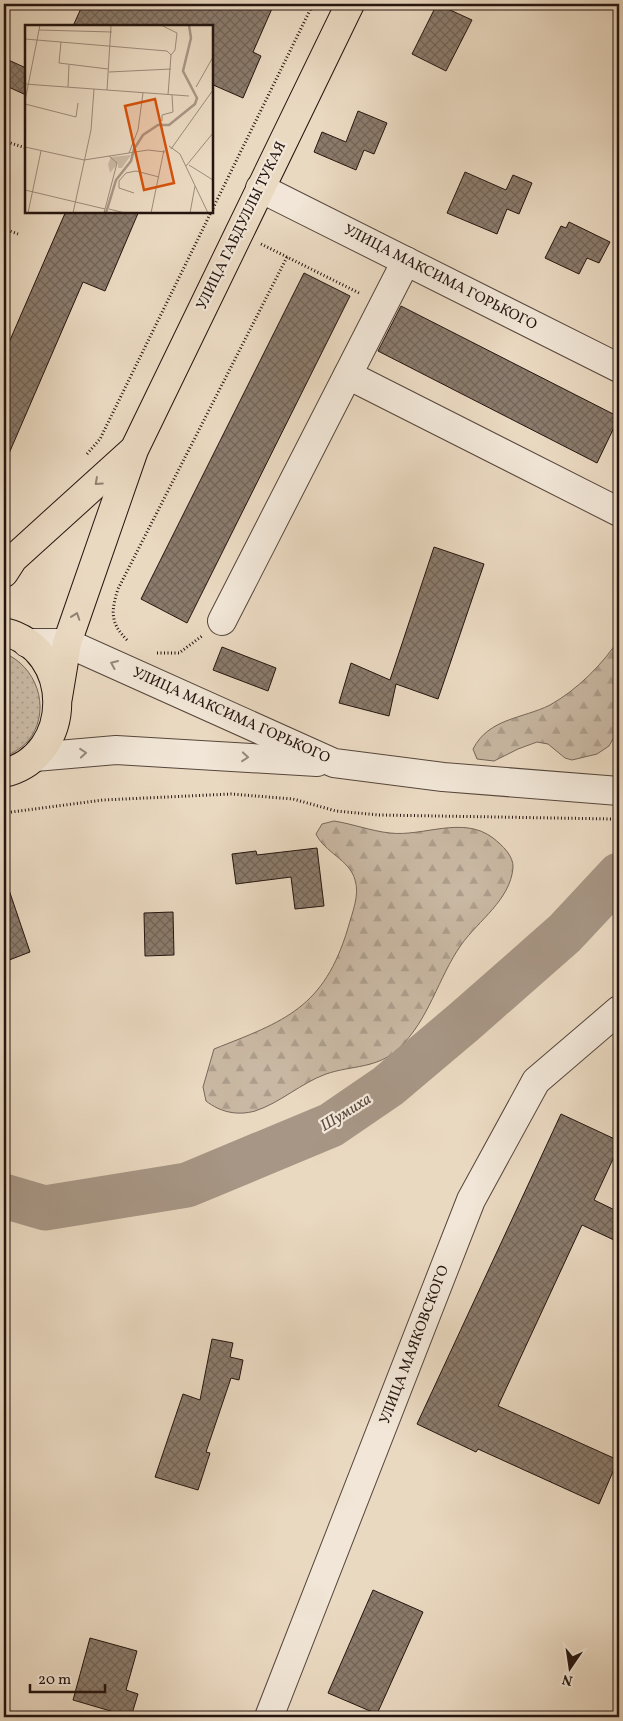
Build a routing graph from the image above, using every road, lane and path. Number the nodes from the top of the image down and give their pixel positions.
1 (313, 4) edge
2 (350, 4) edge
3 (4, 141) edge
4 (25, 148) edge
5 (260, 188) junction
6 (212, 212) edge
7 (212, 212) edge
8 (209, 218) junction
9 (4, 229) edge
10 (239, 233) junction
11 (18, 234) dead end
12 (286, 256) junction
13 (406, 261) junction
14 (384, 305) junction
15 (619, 368) edge
16 (348, 375) junction
17 (134, 450) junction
18 (82, 460) dead end
19 (619, 512) edge
20 (4, 573) edge
21 (222, 621) joint
22 (15, 638) edge
23 (67, 643) junction
24 (131, 643) dead end
25 (152, 652) dead end
26 (58, 697) junction
27 (35, 757) junction
28 (334, 762) junction
29 (4, 773) edge
30 (618, 791) edge
31 (4, 813) edge
32 (619, 819) edge
33 (619, 1010) edge
34 (269, 1717) edge

1 - 6 path
2 - 5 main road, УЛИЦА ГАБДУЛЛЫ ТУКАЯ
3 - 4 path
5 - 10 main road, УЛИЦА ГАБДУЛЛЫ ТУКАЯ
5 - 13 street, УЛИЦА МАКСИМА ГОРЬКОГО
7 - 8 path
8 - 10 path
8 - 18 path
9 - 11 path
10 - 12 path
10 - 17 main road, УЛИЦА ГАБДУЛЛЫ ТУКАЯ
12 - 14 path
12 - 24 path
13 - 14 street
13 - 15 street, УЛИЦА МАКСИМА ГОРЬКОГО
14 - 16 street
16 - 19 street
16 - 21 street
17 -> 20 main road, УЛИЦА ГАБДУЛЛЫ ТУКАЯ
23 -> 17 main road, УЛИЦА ГАБДУЛЛЫ ТУКАЯ
21 - 25 path
22 - 23 street, УЛИЦА МАКСИМА ГОРЬКОГО
22 - 26 main road, УЛИЦА МАКСИМА ГОРЬКОГО
23 - 26 main road, УЛИЦА ГАБДУЛЛЫ ТУКАЯ
28 -> 23 street, УЛИЦА МАКСИМА ГОРЬКОГО
26 - 27 main road, УЛИЦА МАКСИМА ГОРЬКОГО
27 -> 28 street
27 - 29 main road, УЛИЦА МАКСИМА ГОРЬКОГО
28 - 30 street, УЛИЦА МАКСИМА ГОРЬКОГО
31 - 32 path
33 - 34 street, УЛИЦА МАЯКОВСКОГО

